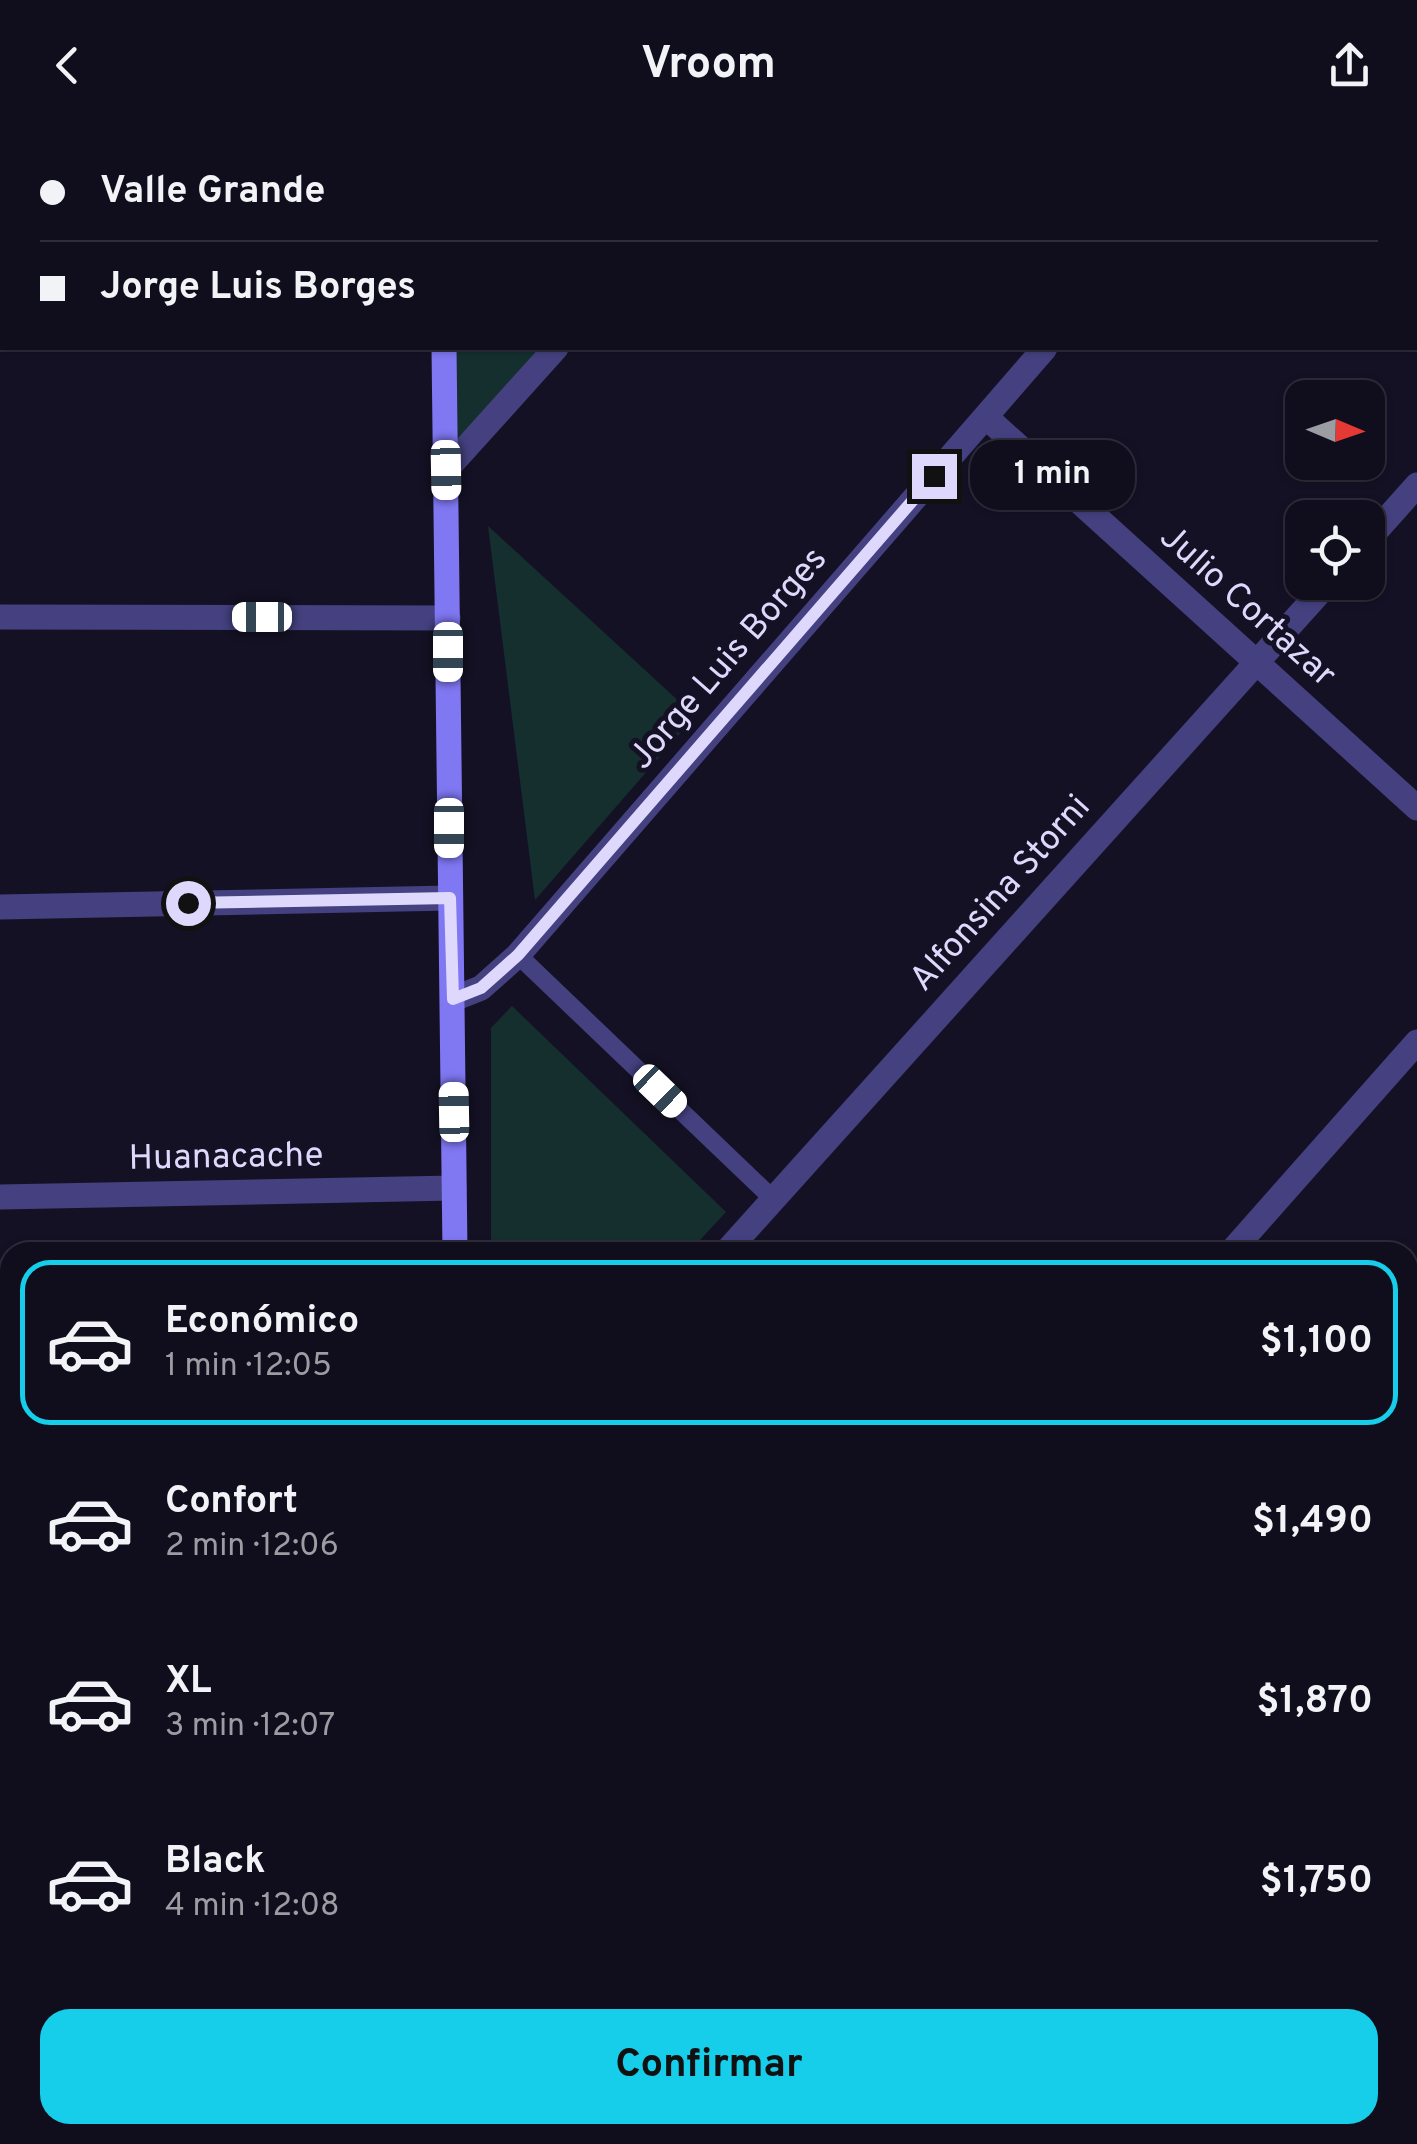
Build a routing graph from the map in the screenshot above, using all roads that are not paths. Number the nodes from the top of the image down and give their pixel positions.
1 (444, 350) edge
2 (554, 350) edge
3 (1043, 350) edge
4 (986, 416) junction
5 (446, 470) junction
6 (1417, 485) edge
7 (1385, 521) edge
8 (1313, 600) edge
9 (0, 617) edge
10 (448, 618) junction
11 (1257, 663) junction
12 (1417, 808) edge
13 (450, 898) junction
14 (0, 907) edge
15 (518, 955) junction
16 (453, 999) junction
17 (1417, 1042) edge
18 (454, 1188) junction
19 (0, 1197) edge
20 (773, 1199) junction
21 (455, 1242) edge
22 (735, 1242) edge
23 (1240, 1242) edge

1 - 5 street
2 - 5 street
3 - 4 street, Jorge Luis Borges
4 - 11 street, Julio Cortazar
4 - 15 street, Jorge Luis Borges
5 - 10 street
6 - 7 street
8 - 11 street, Alfonsina Storni
9 - 10 street
10 - 13 street
11 - 12 street, Julio Cortazar
11 - 20 street, Alfonsina Storni
13 - 14 street
13 - 16 street
15 - 16 street, Jorge Luis Borges
15 - 20 lane
16 - 18 street
17 - 23 street
18 - 19 street, Huanacache
18 - 21 street
20 - 22 street, Alfonsina Storni

